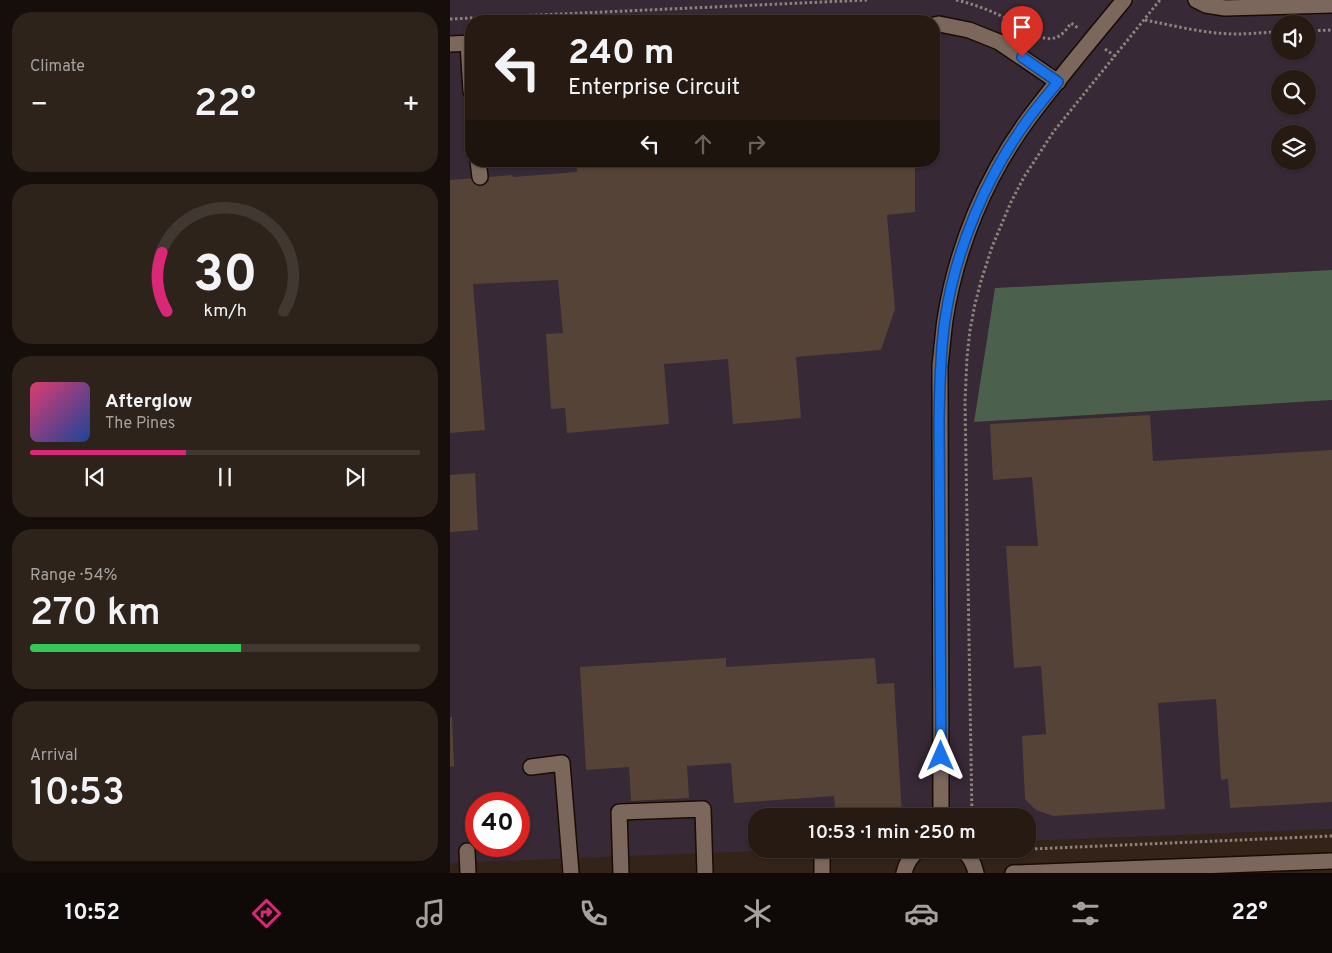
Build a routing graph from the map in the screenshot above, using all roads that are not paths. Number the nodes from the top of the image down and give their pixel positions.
1 (1124, 0) edge
2 (1196, 0) edge
3 (1332, 5) edge
4 (940, 24) edge
5 (465, 43) edge
6 (450, 44) edge
7 (1058, 82) junction
8 (479, 167) edge
9 (480, 177) dead end
10 (530, 767) dead end
11 (941, 808) edge
12 (467, 857) edge
13 (822, 858) edge
14 (910, 858) edge
15 (971, 858) edge
16 (1332, 861) edge
17 (468, 873) edge
18 (571, 873) edge
19 (621, 873) edge
20 (705, 873) edge
21 (822, 873) edge
22 (904, 873) edge
23 (976, 873) edge
24 (1013, 873) edge

1 - 7 street
2 - 3 street
4 - 7 street
5 - 6 street
7 - 11 street
8 - 9 street
10 - 18 street
12 - 17 street
13 - 21 street
14 - 22 street
15 - 23 street
16 - 24 street
19 - 20 street

